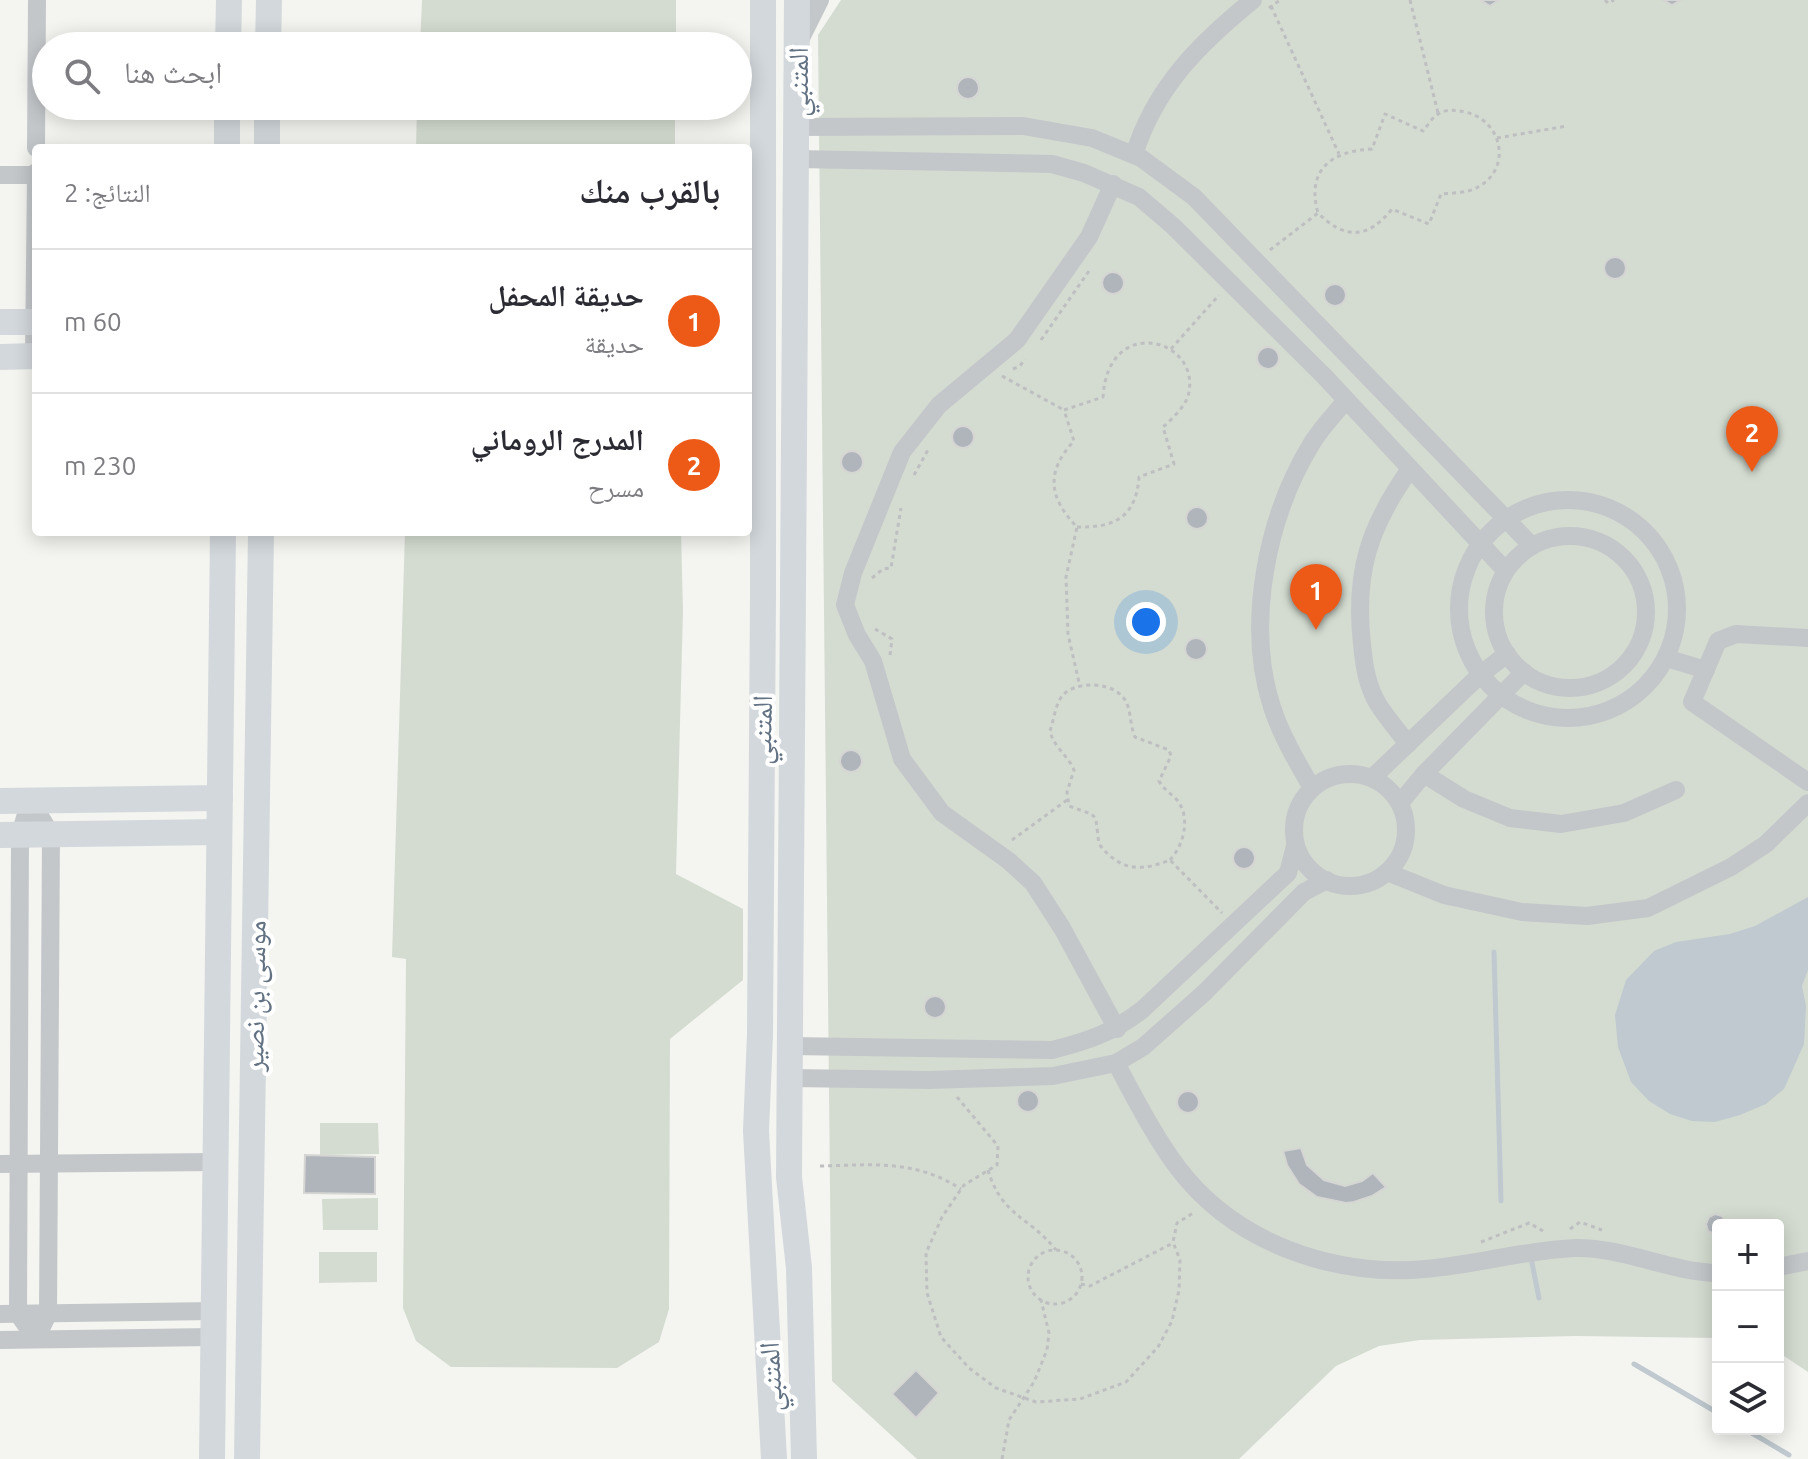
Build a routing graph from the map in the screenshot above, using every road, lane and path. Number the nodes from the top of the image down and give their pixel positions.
1 (37, 0) edge
2 (229, 0) edge
3 (269, 0) edge
4 (763, 0) edge
5 (797, 0) edge
6 (820, 0) edge
7 (1410, 0) edge
8 (1605, 0) edge
9 (1614, 0) edge
10 (1262, 3) edge
11 (37, 32) edge
12 (228, 32) edge
13 (268, 32) edge
14 (797, 46) junction
15 (1438, 113) junction
16 (36, 120) edge
17 (227, 120) edge
18 (267, 120) edge
19 (1567, 126) dead end
20 (797, 127) junction
21 (1497, 138) junction
22 (36, 144) edge
23 (227, 144) edge
24 (267, 144) edge
25 (1339, 154) junction
26 (1134, 155) junction
27 (797, 159) junction
28 (32, 173) edge
29 (0, 175) edge
30 (1113, 184) junction
31 (1318, 213) junction
32 (1255, 262) junction
33 (1094, 264) dead end
34 (1230, 283) junction
35 (0, 322) edge
36 (32, 322) edge
37 (1036, 346) dead end
38 (1171, 349) junction
39 (32, 356) edge
40 (0, 357) edge
41 (1027, 357) dead end
42 (1002, 376) junction
43 (991, 383) dead end
44 (1346, 400) junction
45 (1064, 410) junction
46 (933, 443) dead end
47 (1410, 469) junction
48 (909, 484) dead end
49 (901, 508) dead end
50 (1507, 518) junction
51 (1077, 527) junction
52 (1647, 532) junction
53 (223, 536) edge
54 (261, 536) edge
55 (1479, 544) junction
56 (1532, 546) junction
57 (1624, 559) junction
58 (1505, 570) junction
59 (867, 586) dead end
60 (870, 625) dead end
61 (1808, 638) edge
62 (890, 654) dead end
63 (1507, 654) junction
64 (1666, 658) junction
65 (1706, 670) junction
66 (1524, 672) junction
67 (1481, 674) junction
68 (1611, 675) junction
69 (1080, 687) junction
70 (1501, 694) junction
71 (1631, 698) junction
72 (1408, 744) junction
73 (1424, 774) junction
74 (1372, 778) junction
75 (1808, 782) edge
76 (1312, 788) junction
77 (1676, 790) dead end
78 (220, 798) junction
79 (30, 800) junction
80 (1067, 800) junction
81 (0, 801) edge
82 (1400, 803) junction
83 (1808, 803) edge
84 (219, 832) junction
85 (51, 834) junction
86 (10, 835) edge
87 (1002, 836) dead end
88 (1011, 841) junction
89 (1295, 846) junction
90 (1018, 850) dead end
91 (1170, 860) junction
92 (1387, 872) junction
93 (1327, 880) junction
94 (1233, 925) junction
95 (1117, 1029) junction
96 (791, 1046) junction
97 (1116, 1063) junction
98 (791, 1078) junction
99 (943, 1080) junction
100 (216, 1162) junction
101 (9, 1164) edge
102 (49, 1164) junction
103 (820, 1166) dead end
104 (988, 1169) junction
105 (961, 1189) junction
106 (1215, 1207) junction
107 (1603, 1230) dead end
108 (1551, 1231) dead end
109 (1562, 1231) dead end
110 (1173, 1243) junction
111 (1472, 1245) dead end
112 (1056, 1250) junction
113 (1808, 1261) edge
114 (1784, 1266) edge
115 (1712, 1272) edge
116 (1081, 1284) junction
117 (1041, 1300) junction
118 (9, 1314) edge
119 (48, 1314) junction
120 (213, 1324) junction
121 (36, 1339) junction
122 (0, 1340) edge
123 (1025, 1397) junction
124 (212, 1459) edge
125 (247, 1459) edge
126 (774, 1459) edge
127 (804, 1459) edge
128 (1002, 1459) edge

1 - 11 street
2 - 12 street
3 - 13 street
4 - 126 street, المتنبي
5 - 14 street, المتنبي
6 - 14 street
7 - 15 path
8 - 9 path
10 - 25 path
10 - 26 street
14 - 20 street, المتنبي
15 - 21 path
15 - 25 path
16 - 22 street
17 - 23 street
18 - 24 street
19 - 21 path
20 - 26 street
20 - 27 street, المتنبي
21 - 31 path
25 - 31 path
26 - 32 street
27 - 30 street
27 - 96 street, المتنبي
28 - 29 street
30 - 34 street
30 - 95 street
31 - 32 path
32 - 50 street
33 - 37 path
34 - 38 path
34 - 44 street
35 - 36 street
38 - 45 path
38 - 51 path
39 - 40 street
41 - 42 path
42 - 43 path
42 - 45 path
44 - 47 street
44 - 76 street
45 - 51 path
46 - 48 path
47 - 55 street
47 - 72 street
49 - 59 path
50 - 52 street
50 - 55 street
50 - 56 street
51 - 69 path
52 - 57 street
52 - 64 street
53 - 78 street, موسى بن نصير
54 - 125 street, موسى بن نصير
55 - 58 street
55 - 67 street
56 - 57 street
56 - 58 street
57 - 68 street
58 - 63 street
60 - 62 path
61 - 65 street
63 - 66 street
63 - 67 street
64 - 65 street
64 - 71 street
65 - 75 street
66 - 68 street
66 - 70 street
67 - 70 street
67 - 72 street
68 - 71 street
69 - 80 path
69 - 91 path
70 - 71 street
70 - 73 street
72 - 74 street
73 - 77 street
73 - 82 street
74 - 76 street
74 - 82 street
76 - 89 street
78 - 79 street
78 - 84 street, موسى بن نصير
79 - 81 street
79 - 85 street
79 - 86 street
80 - 88 path
80 - 91 path
82 - 92 street
83 - 92 street
84 - 85 street
84 - 100 street, موسى بن نصير
85 - 86 street
85 - 102 street
86 - 101 street
87 - 88 path
88 - 90 path
89 - 93 street
89 - 94 street
91 - 94 path
92 - 93 street
93 - 97 street
94 - 95 street
95 - 96 street
96 - 98 street, المتنبي
97 - 99 street
97 - 106 street
98 - 99 street
98 - 127 street, المتنبي
99 - 104 path
100 - 102 street
100 - 120 street, موسى بن نصير
101 - 102 street
101 - 118 street
102 - 119 street
103 - 105 path
104 - 105 path
104 - 112 path
105 - 123 path
106 - 110 path
106 - 115 street
107 - 109 path
108 - 111 path
110 - 116 path
110 - 123 path
112 - 116 path
112 - 117 path
113 - 114 street
116 - 117 path
117 - 123 path
118 - 119 street
118 - 121 street
119 - 120 street
119 - 121 street
120 - 121 street
120 - 124 street, موسى بن نصير
121 - 122 street
123 - 128 path

